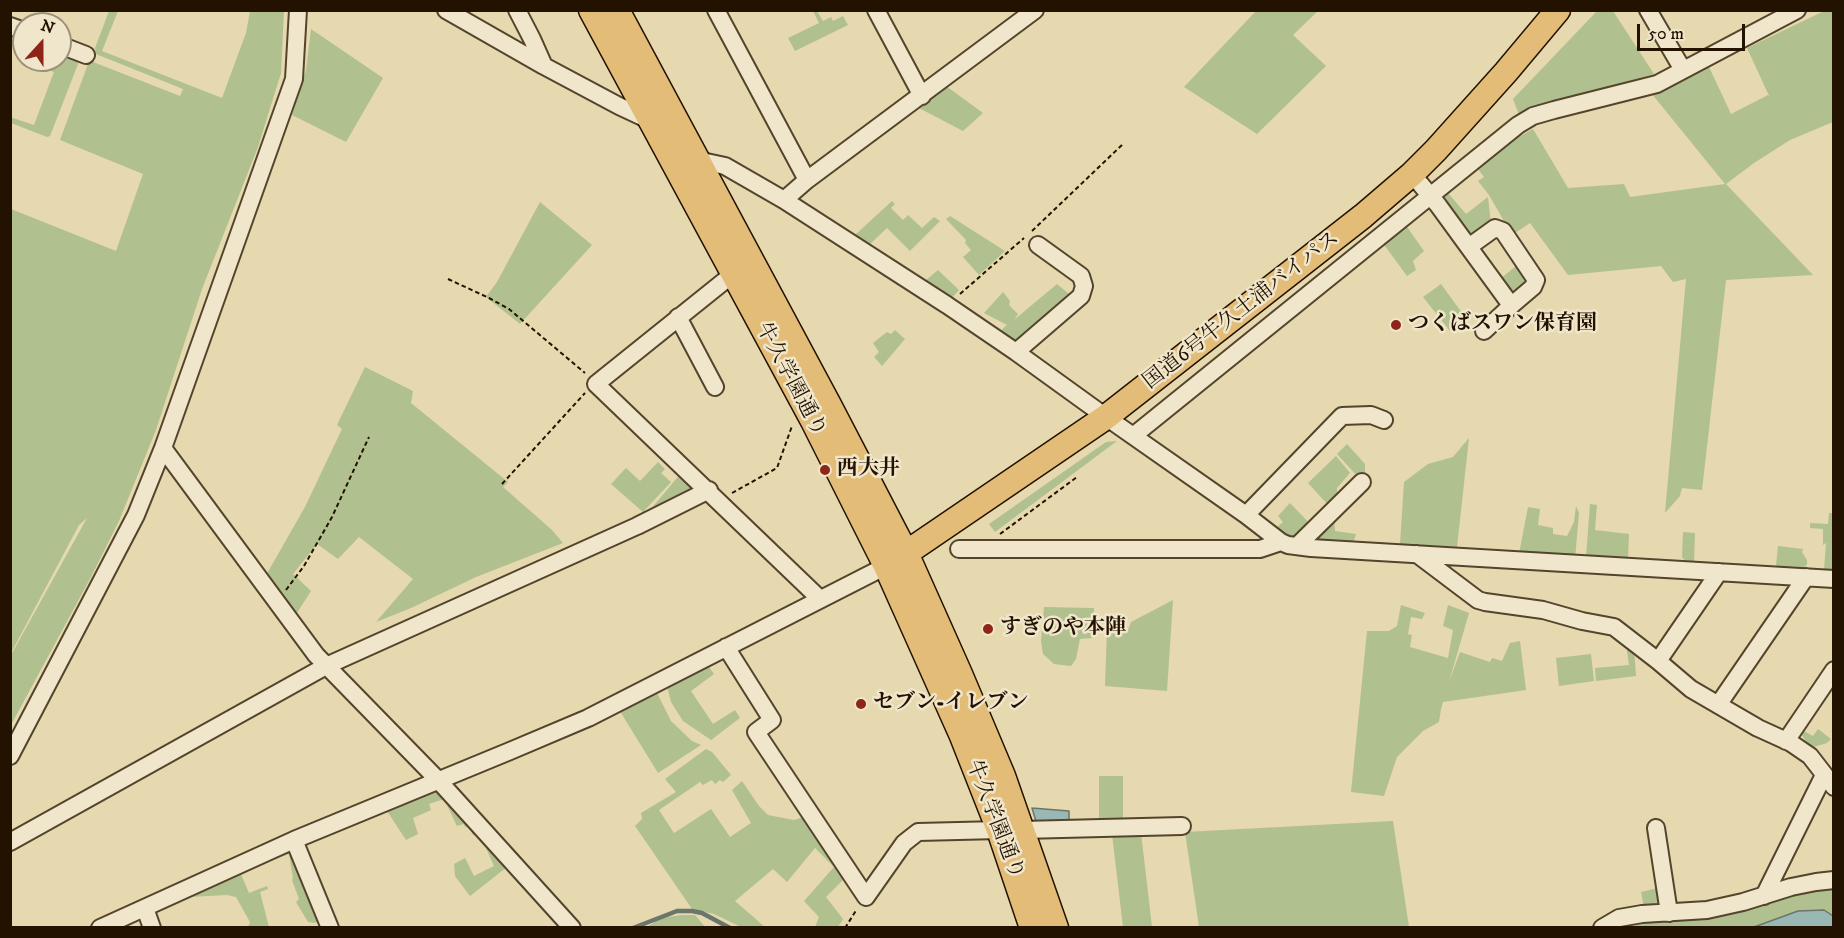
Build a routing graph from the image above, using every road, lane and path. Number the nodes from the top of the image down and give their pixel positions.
1 (298, 10) edge
2 (446, 10) edge
3 (517, 10) edge
4 (591, 10) edge
5 (617, 10) edge
6 (716, 10) edge
7 (876, 10) edge
8 (1035, 10) edge
9 (1558, 10) edge
10 (1648, 10) edge
11 (1797, 10) edge
12 (72, 50) edge
13 (86, 55) dead end
14 (544, 66) junction
15 (1683, 70) junction
16 (922, 96) junction
17 (651, 121) junction
18 (1124, 144) dead end
19 (697, 160) junction
20 (1412, 174) junction
21 (807, 180) junction
22 (1430, 195) junction
23 (784, 200) junction
24 (1038, 245) dead end
25 (1470, 246) junction
26 (733, 274) junction
27 (448, 279) dead end
28 (1513, 304) junction
29 (947, 305) junction
30 (678, 317) junction
31 (1484, 331) dead end
32 (1016, 352) junction
33 (596, 384) junction
34 (716, 387) dead end
35 (796, 417) dead end
36 (1106, 417) junction
37 (1384, 420) dead end
38 (1133, 436) junction
39 (369, 437) dead end
40 (163, 448) junction
41 (1077, 477) dead end
42 (1362, 482) dead end
43 (502, 484) dead end
44 (714, 495) junction
45 (1246, 515) junction
46 (1289, 544) junction
47 (959, 549) dead end
48 (994, 549) junction
49 (1416, 554) junction
50 (896, 560) junction
51 (1719, 572) junction
52 (1806, 578) junction
53 (1833, 579) edge
54 (820, 599) junction
55 (275, 600) junction
56 (726, 647) junction
57 (1658, 661) junction
58 (326, 666) junction
59 (1833, 670) edge
60 (1719, 705) junction
61 (1786, 741) junction
62 (10, 756) edge
63 (438, 780) junction
64 (1829, 781) edge
65 (1182, 826) dead end
66 (1656, 828) dead end
67 (1010, 830) junction
68 (294, 840) junction
69 (10, 842) edge
70 (1833, 880) edge
71 (1764, 896) junction
72 (866, 897) junction
73 (145, 908) junction
74 (1669, 913) junction
75 (100, 927) edge
76 (152, 927) edge
77 (330, 927) edge
78 (572, 927) edge
79 (845, 927) edge
80 (1032, 927) edge
81 (1056, 927) edge
82 (1602, 927) edge

1 - 40 street
2 - 14 street
3 - 14 street
4 - 17 highway, 牛久学園通り
5 - 19 highway, 牛久学園通り
6 - 21 street
7 - 16 street
8 - 16 street
9 - 20 highway, 国道6号牛久土浦バイパス
10 - 15 street
11 - 15 street
12 - 13 street
14 - 17 street
15 - 22 street
16 - 21 street
17 - 26 highway, 牛久学園通り
18 - 29 path
19 - 23 street
19 - 50 highway, 牛久学園通り
20 - 22 street
20 - 36 highway, 国道6号牛久土浦バイパス
21 - 23 street
22 - 25 street
22 - 38 street
23 - 29 street
24 - 32 street
25 - 28 street
25 - 28 street
26 - 30 street
26 - 50 highway, 牛久学園通り
27 - 33 path
28 - 31 street
29 - 32 street
30 - 33 street
30 - 34 street
32 - 36 street
33 - 43 path
33 - 44 street
35 - 44 path
36 - 38 street
36 - 50 highway, 国道6号牛久土浦バイパス
37 - 45 street
38 - 45 street
39 - 55 path
40 - 55 street
40 - 62 street
41 - 48 path
42 - 46 street
44 - 54 street
44 - 58 street
45 - 46 street
46 - 48 street
46 - 49 street
47 - 48 street
49 - 51 street
49 - 57 street
50 - 54 street
50 - 67 highway, 牛久学園通り
51 - 52 street
51 - 57 street
52 - 53 street
52 - 60 street
54 - 56 street
55 - 58 street
56 - 63 street
56 - 72 street
57 - 60 street
58 - 63 street
58 - 69 street
59 - 61 street
60 - 61 street
61 - 64 street
63 - 68 street
63 - 78 street
64 - 71 street
65 - 67 street
66 - 74 street
67 - 72 street
67 - 80 highway, 牛久学園通り
67 - 81 highway, 牛久学園通り
68 - 73 street
68 - 77 street
70 - 71 street
71 - 74 street
72 - 79 path
73 - 75 street
73 - 76 street
74 - 82 street

